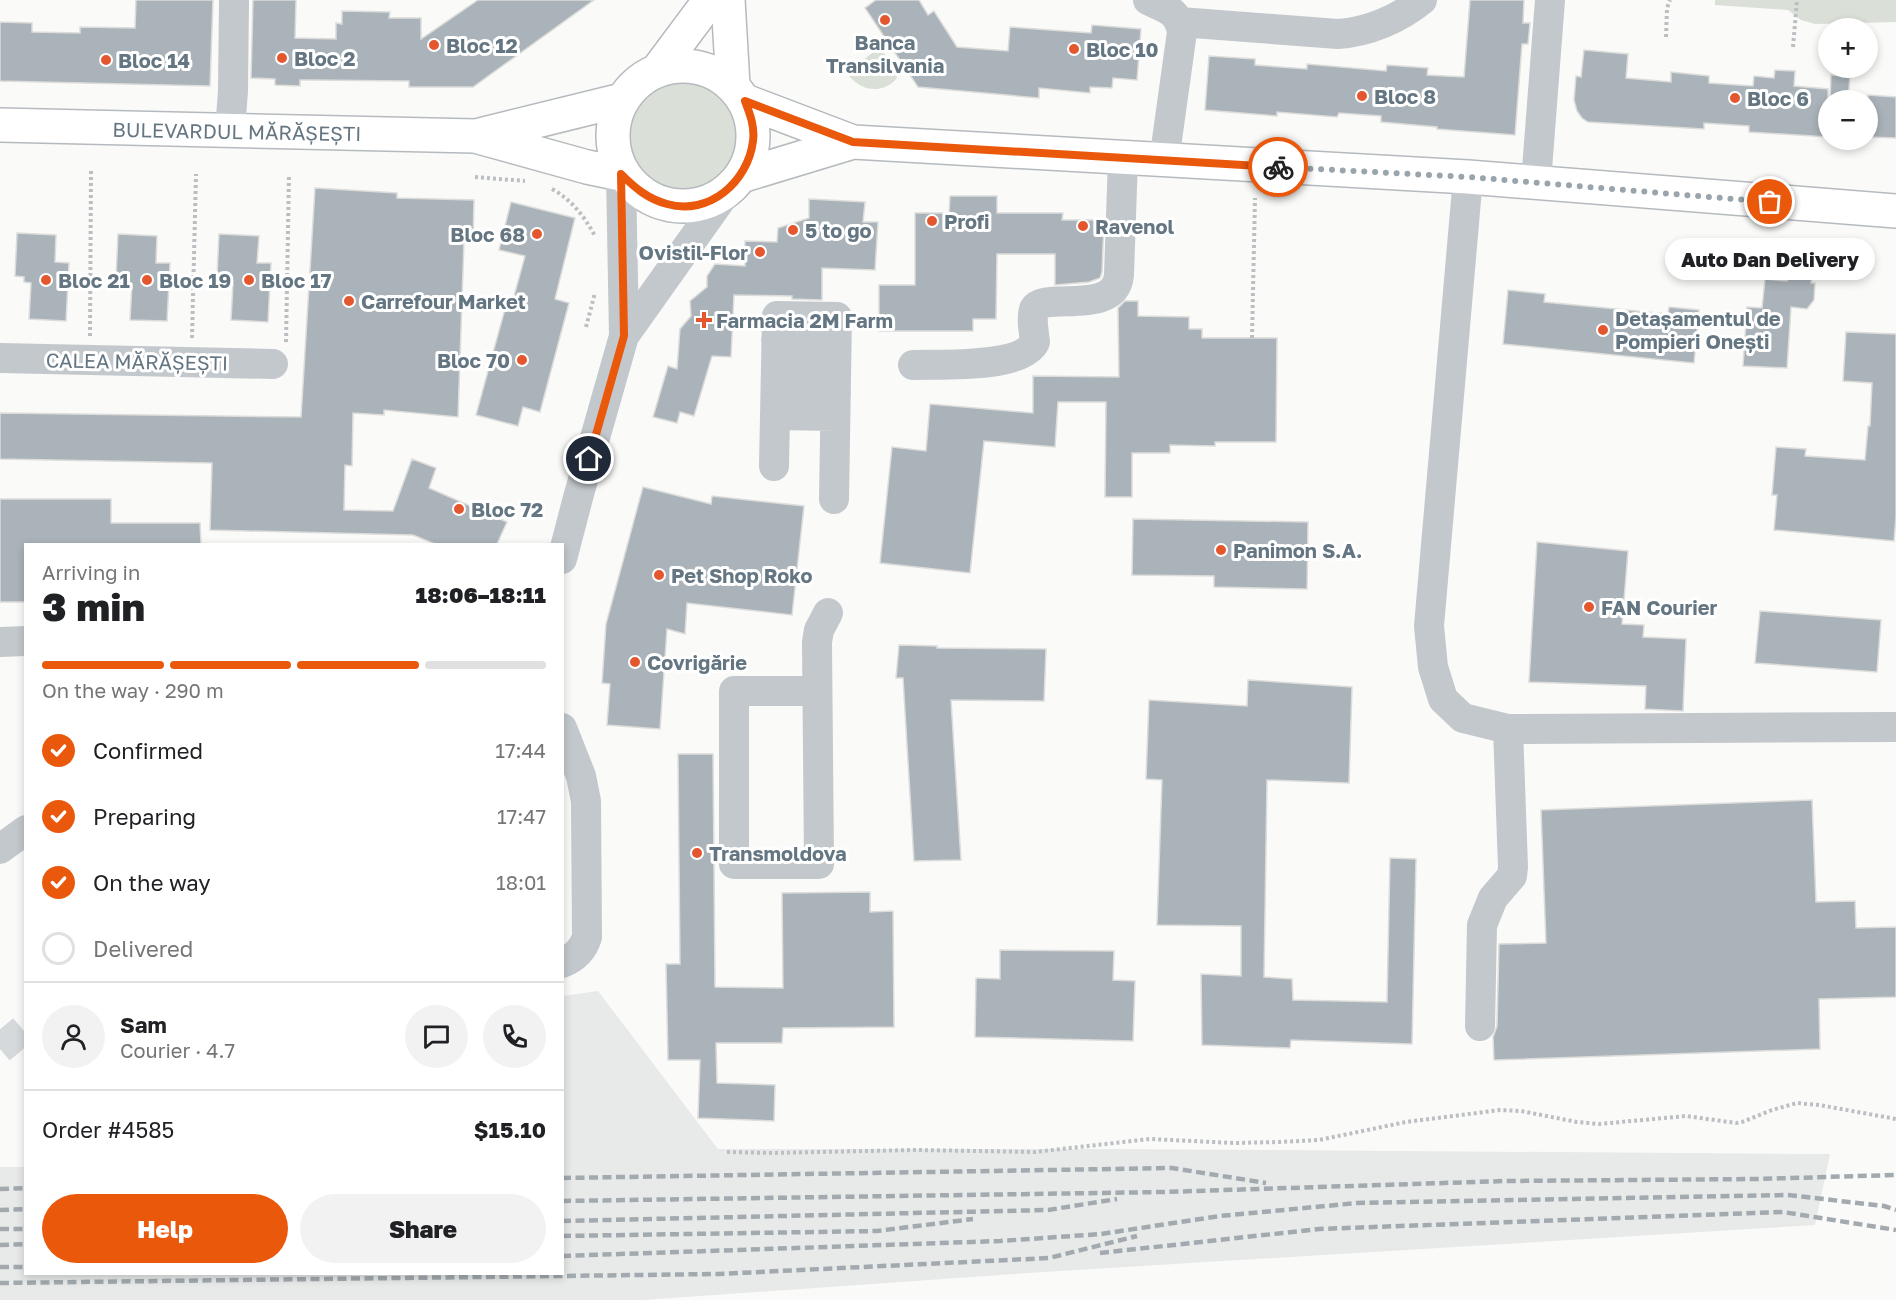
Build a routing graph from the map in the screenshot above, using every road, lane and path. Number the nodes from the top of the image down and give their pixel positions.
1 (234, 0) edge
2 (710, 0) edge
3 (729, 0) edge
4 (1148, 0) edge
5 (1422, 0) edge
6 (1550, 0) edge
7 (1670, 0) edge
8 (1796, 0) edge
9 (1180, 22) junction
10 (1666, 38) dead end
11 (1792, 47) dead end
12 (657, 70) junction
13 (739, 93) junction
14 (622, 100) junction
15 (0, 125) edge
16 (230, 131) junction
17 (475, 136) junction
18 (853, 142) junction
19 (1123, 158) junction
20 (1164, 160) junction
21 (91, 171) dead end
22 (196, 174) dead end
23 (621, 174) junction
24 (289, 175) dead end
25 (475, 177) dead end
26 (1468, 177) junction
27 (530, 182) dead end
28 (1536, 182) junction
29 (734, 184) junction
30 (547, 187) dead end
31 (1255, 198) dead end
32 (1896, 211) edge
33 (596, 238) dead end
34 (596, 289) dead end
35 (586, 327) dead end
36 (624, 336) junction
37 (1252, 338) dead end
38 (0, 358) edge
39 (90, 360) junction
40 (192, 362) junction
41 (273, 364) joint
42 (913, 365) dead end
43 (776, 378) junction
44 (836, 378) junction
45 (774, 466) dead end
46 (834, 499) dead end
47 (564, 551) edge
48 (828, 613) dead end
49 (24, 641) edge
50 (0, 642) edge
51 (817, 691) junction
52 (1896, 727) edge
53 (1508, 729) junction
54 (564, 733) edge
55 (24, 831) edge
56 (0, 849) edge
57 (564, 962) edge
58 (1480, 1026) dead end
59 (1896, 1119) edge
60 (727, 1152) dead end

1 - 16 street
2 - 12 main road
3 - 13 main road
4 - 9 street
5 - 9 street
6 - 28 street
7 - 10 path
8 - 11 path
9 - 20 street
12 - 13 main road
12 - 14 main road
13 - 18 main road
13 - 29 main road
14 - 17 main road, BULEVARDUL MĂRĂȘEȘTI
14 - 23 main road
15 - 16 main road, BULEVARDUL MĂRĂȘEȘTI
16 - 17 main road, BULEVARDUL MĂRĂȘEȘTI
17 - 23 main road, BULEVARDUL MĂRĂȘEȘTI
18 - 19 main road
18 - 29 main road
19 - 20 main road
19 - 42 street
20 - 26 main road
21 - 39 path
22 - 40 path
23 - 29 main road
23 - 36 street
24 - 41 path
25 - 27 path
26 - 28 main road
26 - 53 street
28 - 32 main road
29 - 36 street
30 - 33 path
31 - 37 path
34 - 35 path
36 - 47 street
38 - 39 street, CALEA MĂRĂȘEȘTI
39 - 40 street, CALEA MĂRĂȘEȘTI
40 - 41 street, CALEA MĂRĂȘEȘTI
43 - 44 street
43 - 44 street
43 - 44 street
43 - 45 street
44 - 46 street
48 - 51 street
49 - 50 street
51 - 51 street
52 - 53 street
53 - 58 street
54 - 57 street
55 - 56 street
59 - 60 path

